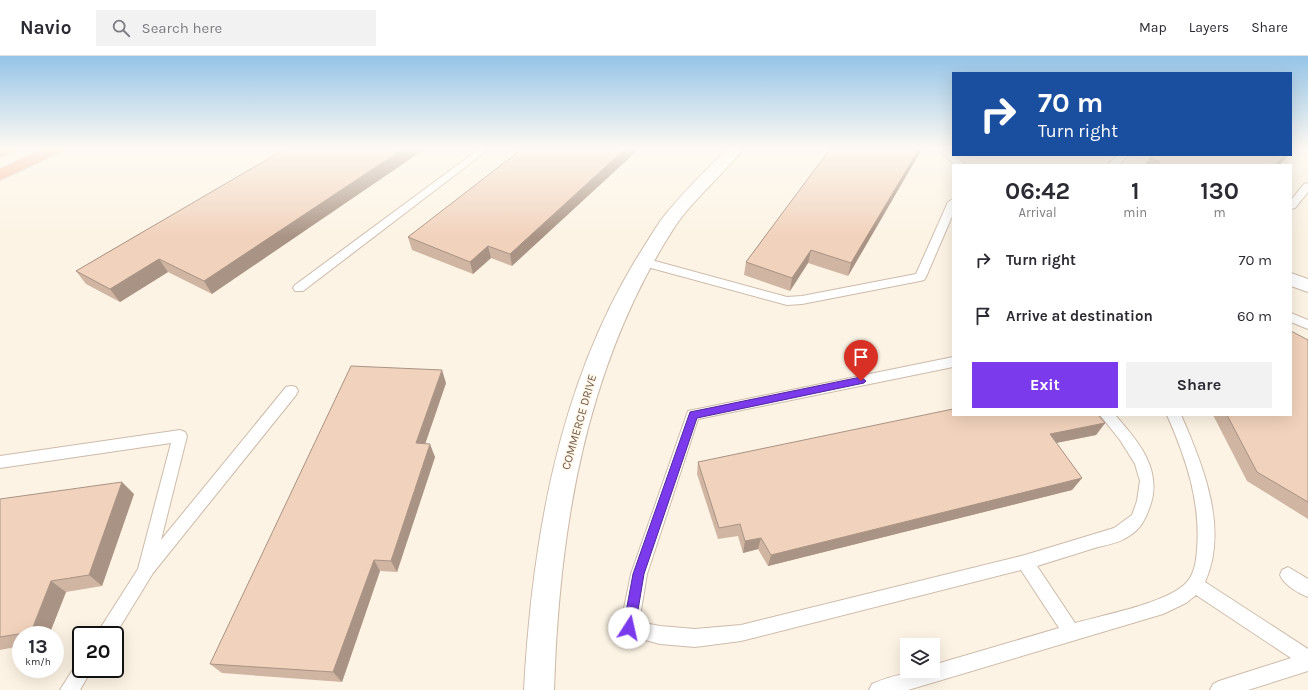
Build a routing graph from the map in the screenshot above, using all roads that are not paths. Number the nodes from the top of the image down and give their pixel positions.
1 (445, 179) edge
2 (708, 179) edge
3 (1308, 186) edge
4 (952, 204) edge
5 (1292, 205) edge
6 (644, 262) junction
7 (1292, 279) edge
8 (1308, 286) edge
9 (299, 288) dead end
10 (1292, 317) edge
11 (1308, 325) edge
12 (952, 362) edge
13 (292, 391) dead end
14 (1108, 416) edge
15 (1174, 416) edge
16 (0, 462) edge
17 (1025, 562) junction
18 (145, 572) junction
19 (1288, 575) dead end
20 (1195, 585) junction
21 (1308, 589) edge
22 (111, 626) edge
23 (1071, 632) junction
24 (1308, 658) edge
25 (1308, 662) edge
26 (77, 678) edge
27 (70, 690) edge
28 (539, 690) edge
29 (878, 690) edge
30 (1219, 690) edge

1 - 9 lane
2 - 6 street, COMMERCE DRIVE
3 - 5 lane
4 - 6 lane
6 - 28 street, COMMERCE DRIVE
7 - 8 street
10 - 11 lane
12 - 17 lane
13 - 18 lane
14 - 17 lane
15 - 20 lane
16 - 18 lane
17 - 23 lane
18 - 22 lane
19 - 21 lane
20 - 23 lane
20 - 24 lane
23 - 29 lane
25 - 30 lane
26 - 27 lane

